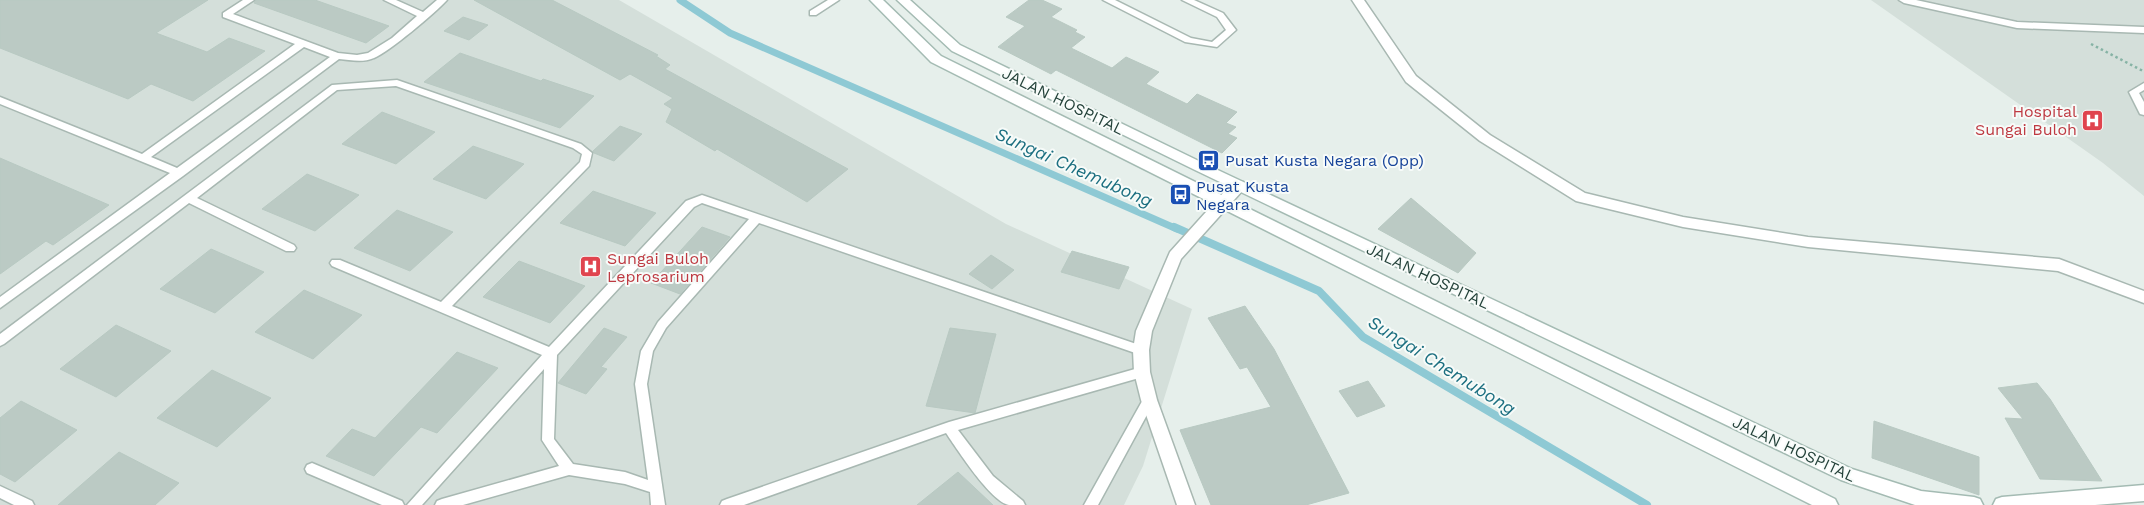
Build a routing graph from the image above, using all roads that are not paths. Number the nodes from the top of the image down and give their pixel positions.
1 (249, 0) edge
2 (389, 0) edge
3 (442, 0) edge
4 (834, 0) edge
5 (876, 0) edge
6 (903, 0) edge
7 (1109, 0) edge
8 (1188, 0) edge
9 (1358, 0) edge
10 (1904, 0) edge
11 (813, 14) dead end
12 (422, 15) junction
13 (2144, 30) edge
14 (304, 44) junction
15 (337, 56) junction
16 (2144, 86) edge
17 (0, 100) edge
18 (2144, 112) edge
19 (143, 158) junction
20 (178, 173) junction
21 (1238, 186) junction
22 (188, 198) junction
23 (1224, 203) junction
24 (757, 218) junction
25 (290, 248) dead end
26 (336, 263) dead end
27 (2144, 298) edge
28 (0, 303) edge
29 (443, 308) junction
30 (0, 341) edge
31 (1141, 350) junction
32 (551, 353) junction
33 (1142, 372) junction
34 (1149, 400) junction
35 (949, 427) junction
36 (312, 469) dead end
37 (569, 469) junction
38 (656, 488) junction
39 (0, 492) edge
40 (2144, 493) edge
41 (27, 505) edge
42 (397, 505) edge
43 (414, 505) edge
44 (442, 505) edge
45 (658, 505) edge
46 (727, 505) edge
47 (1018, 505) edge
48 (1091, 505) edge
49 (1186, 505) edge
50 (1829, 505) edge
51 (1974, 505) edge
52 (2002, 505) edge

1 - 14 lane
2 - 12 lane
3 - 12 lane
4 - 11 lane
5 - 23 main road, JALAN HOSPITAL
6 - 21 main road, JALAN HOSPITAL
7 - 8 lane
9 - 27 main road
10 - 13 lane
12 - 15 lane
14 - 15 lane
14 - 19 lane
15 - 20 lane
16 - 18 lane
17 - 19 lane
19 - 20 lane
20 - 28 lane
21 - 23 main road
21 - 51 main road, JALAN HOSPITAL
22 - 25 lane
22 - 29 lane
22 - 30 lane
23 - 31 main road
23 - 50 main road, JALAN HOSPITAL
24 - 31 lane
24 - 32 lane
24 - 38 lane
26 - 29 lane
29 - 32 lane
31 - 33 main road
32 - 37 lane
32 - 43 lane
33 - 34 main road
33 - 35 lane
34 - 48 lane
34 - 49 main road
35 - 46 lane
35 - 47 lane
36 - 42 lane
37 - 38 lane
37 - 44 lane
38 - 45 lane
39 - 41 lane
40 - 52 main road

